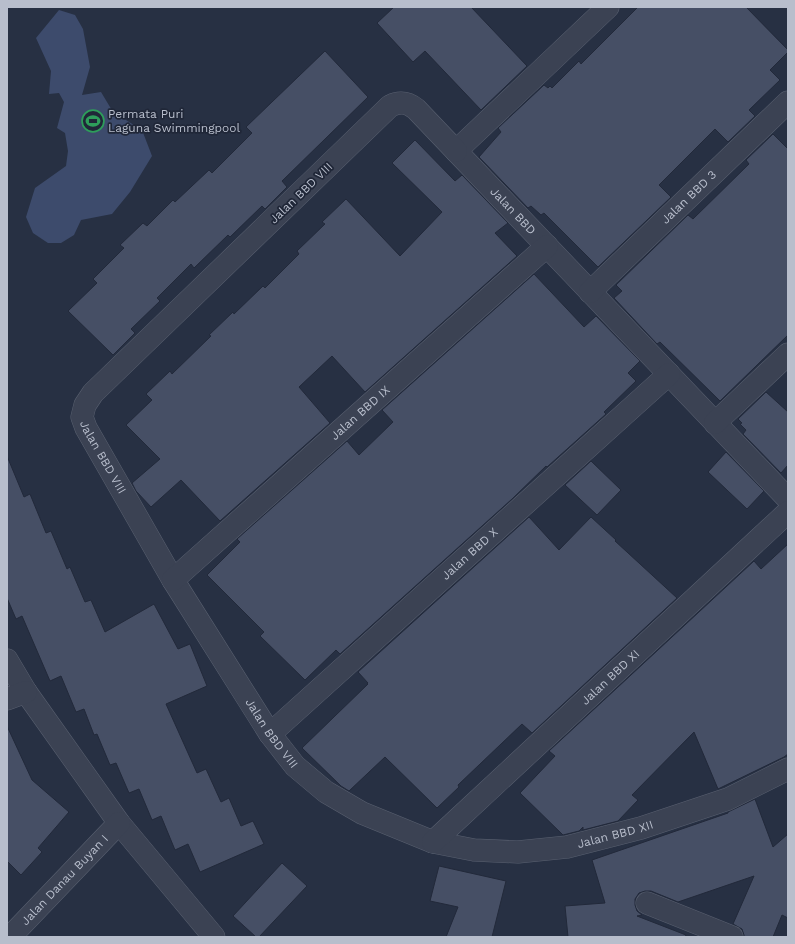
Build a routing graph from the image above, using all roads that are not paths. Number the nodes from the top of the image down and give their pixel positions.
1 (608, 7) edge
2 (788, 102) edge
3 (456, 151) junction
4 (547, 246) junction
5 (590, 292) junction
6 (788, 354) edge
7 (669, 374) junction
8 (715, 423) junction
9 (788, 499) edge
10 (788, 512) edge
11 (173, 580) junction
12 (7, 660) edge
13 (16, 696) edge
14 (270, 734) junction
15 (788, 769) edge
16 (119, 823) junction
17 (433, 842) junction
18 (647, 903) dead end
19 (10, 937) edge
20 (214, 937) edge
21 (732, 937) edge

1 - 3 street
2 - 5 street, Jalan BBD 3
3 - 4 street, Jalan BBD
3 - 11 street, Jalan BBD VIII
4 - 5 street, Jalan BBD
4 - 11 street, Jalan BBD IX
5 - 7 street, Jalan BBD
6 - 8 street
7 - 8 street, Jalan BBD
7 - 14 street, Jalan BBD X
8 - 9 street, Jalan BBD
10 - 17 street, Jalan BBD XI
11 - 14 street, Jalan BBD VIII
12 - 13 street
13 - 16 street
14 - 17 street, Jalan BBD VIII
15 - 17 street, Jalan BBD XII
16 - 19 street, Jalan Danau Buyan I
16 - 20 street
18 - 21 street

